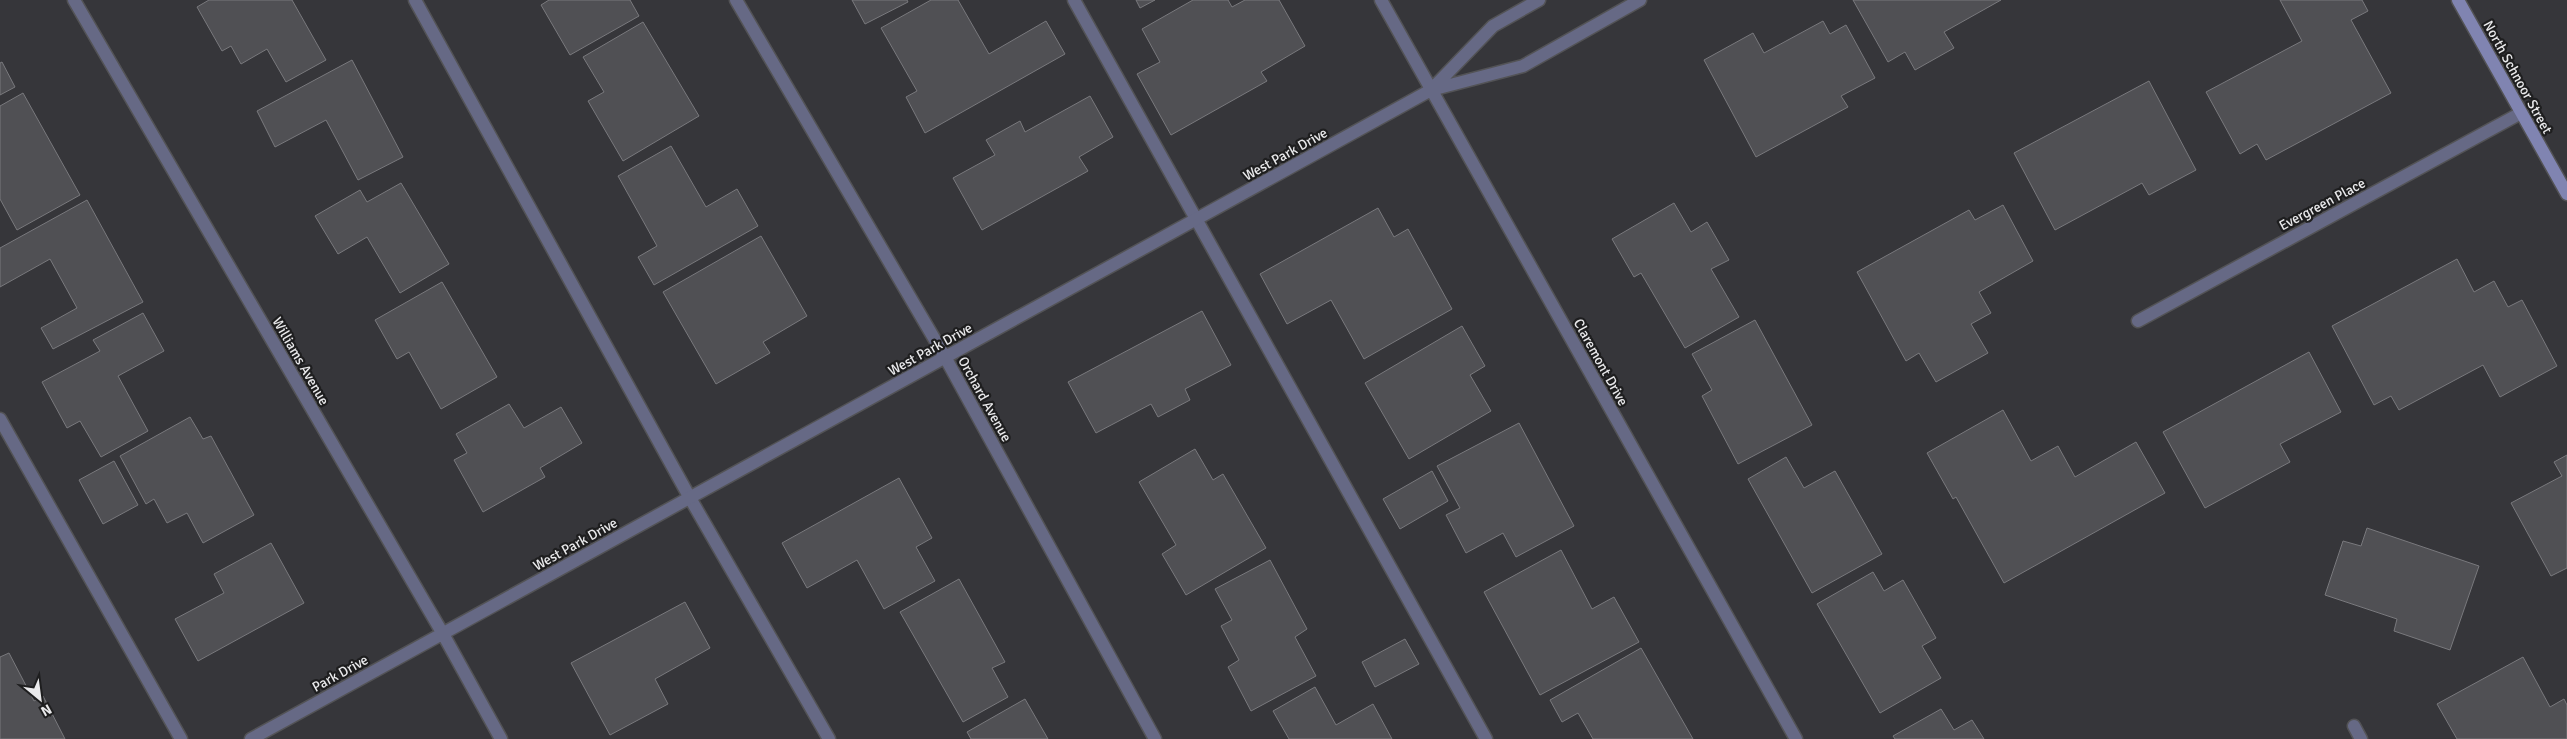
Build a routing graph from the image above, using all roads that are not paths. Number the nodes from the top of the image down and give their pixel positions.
1 (74, 0) edge
2 (415, 0) edge
3 (736, 0) edge
4 (1074, 0) edge
5 (1381, 0) edge
6 (1539, 0) edge
7 (1640, 0) edge
8 (2458, 0) edge
9 (1431, 90) junction
10 (2521, 113) junction
11 (2567, 194) edge
12 (1196, 219) junction
13 (2138, 320) dead end
14 (945, 357) junction
15 (0, 419) edge
16 (690, 498) junction
17 (442, 634) junction
18 (2354, 726) dead end
19 (181, 739) edge
20 (252, 739) edge
21 (501, 739) edge
22 (829, 739) edge
23 (1155, 739) edge
24 (1486, 739) edge
25 (1796, 739) edge
26 (2361, 739) edge

1 - 17 street, Williams Avenue
2 - 16 street
3 - 14 street, Orchard Avenue
4 - 12 street
5 - 9 street, Claremont Drive
6 - 9 street, West Park Drive
7 - 9 street, West Park Drive
8 - 10 street, North Schnoor Street
9 - 12 street, West Park Drive
9 - 25 street, Claremont Drive
10 - 11 street, North Schnoor Street
10 - 13 street, Evergreen Place
12 - 14 street, West Park Drive
12 - 24 street
14 - 16 street, West Park Drive
14 - 23 street, Orchard Avenue
15 - 19 street
16 - 17 street, West Park Drive
16 - 22 street
17 - 20 street, Park Drive
17 - 21 street, Williams Avenue
18 - 26 street

